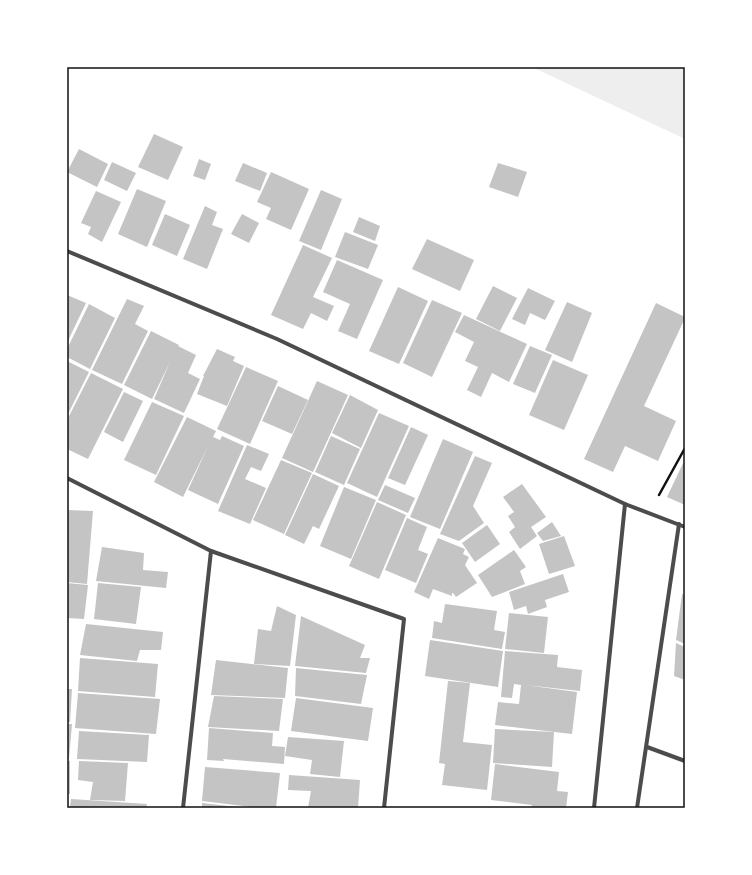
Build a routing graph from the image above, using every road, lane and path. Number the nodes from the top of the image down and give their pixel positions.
1 (67, 251) edge
2 (685, 448) edge
3 (67, 478) edge
4 (626, 504) junction
5 (650, 514) junction
6 (679, 524) junction
7 (685, 527) edge
8 (211, 552) junction
9 (647, 747) junction
10 (685, 761) edge
11 (183, 808) edge
12 (384, 808) edge
13 (594, 808) edge
14 (638, 808) edge

1 - 4 street
2 - 5 path
3 - 8 street
4 - 5 street
4 - 13 street
5 - 6 street
6 - 7 street
6 - 9 street
8 - 11 street
8 - 12 street
9 - 10 street
9 - 14 street

